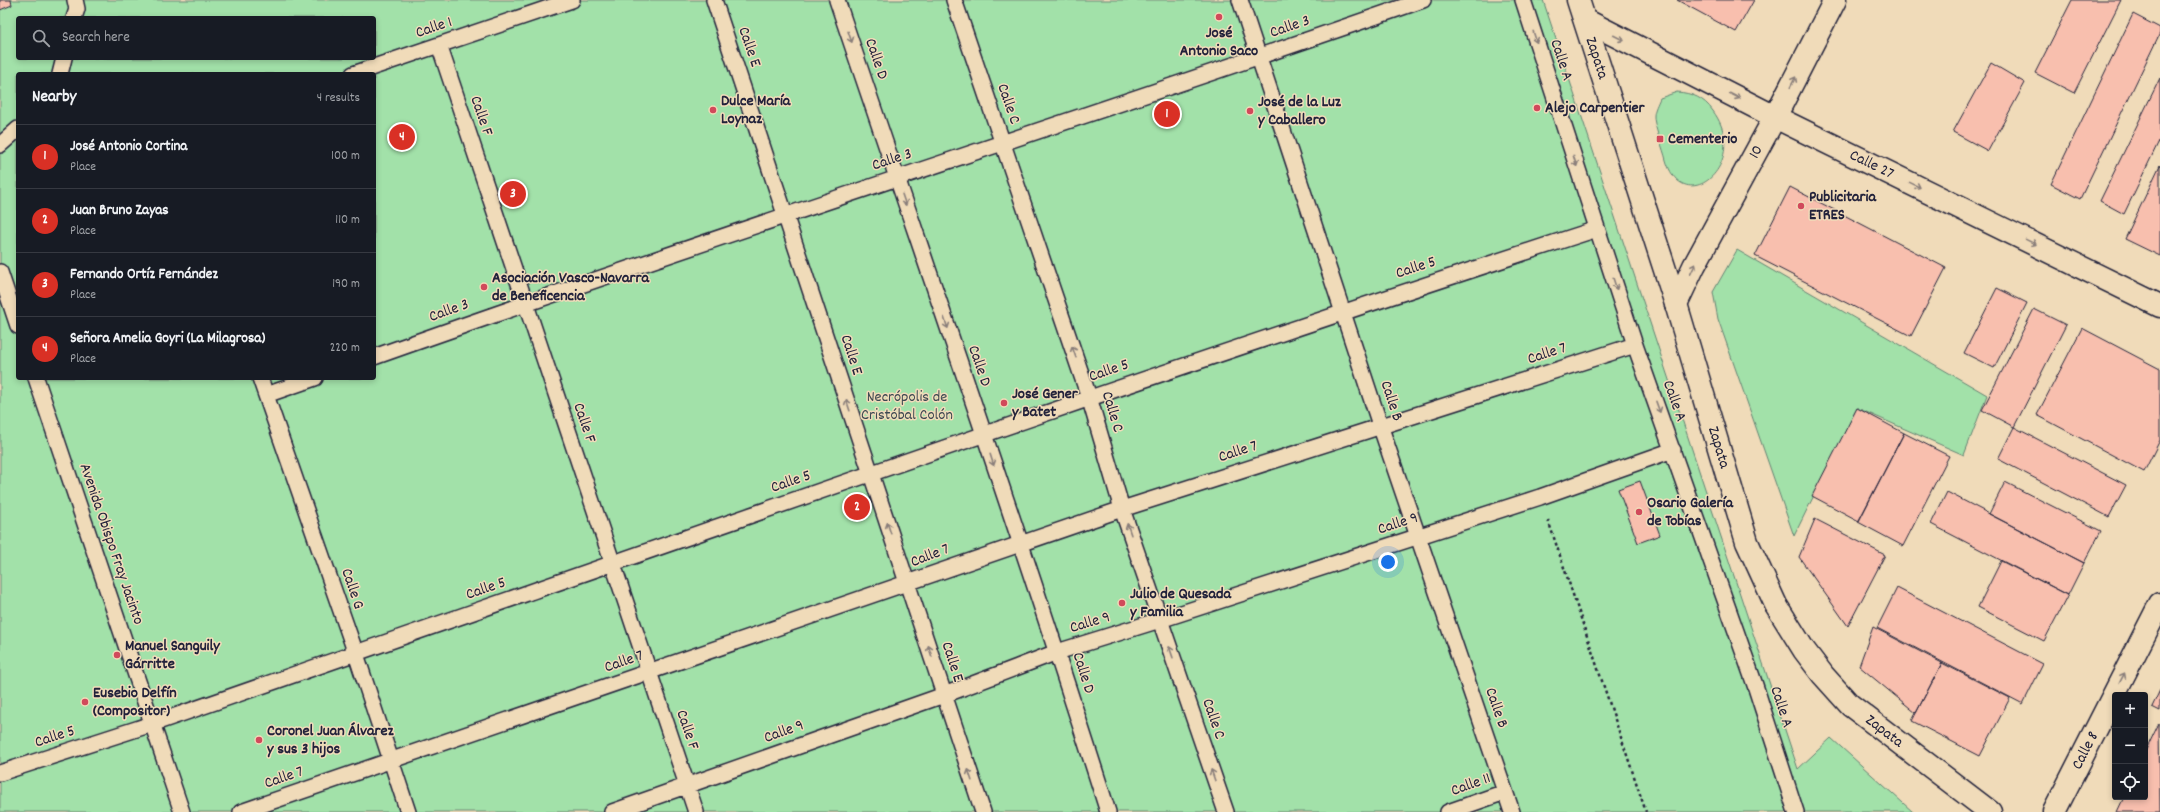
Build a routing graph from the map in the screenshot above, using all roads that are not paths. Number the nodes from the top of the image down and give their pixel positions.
1 (75, 0) edge
2 (572, 0) edge
3 (714, 0) edge
4 (837, 0) edge
5 (954, 0) edge
6 (1240, 0) edge
7 (1422, 0) edge
8 (1523, 0) edge
9 (1578, 0) edge
10 (1835, 0) edge
11 (74, 16) edge
12 (1585, 20) junction
13 (439, 45) junction
14 (1260, 57) junction
15 (64, 60) edge
16 (60, 72) edge
17 (359, 72) edge
18 (1775, 117) junction
19 (16, 131) edge
20 (1002, 143) junction
21 (0, 145) edge
22 (896, 177) junction
23 (786, 215) junction
24 (1596, 229) junction
25 (0, 272) edge
26 (525, 303) junction
27 (1676, 304) junction
28 (2160, 306) edge
29 (1342, 311) junction
30 (16, 320) edge
31 (1635, 345) junction
32 (376, 356) edge
33 (37, 380) edge
34 (261, 380) edge
35 (310, 380) edge
36 (266, 396) junction
37 (1089, 397) junction
38 (1380, 425) junction
39 (983, 433) junction
40 (1673, 450) junction
41 (871, 473) junction
42 (1122, 509) junction
43 (1418, 537) junction
44 (1020, 544) junction
45 (613, 564) junction
46 (908, 584) junction
47 (2160, 604) edge
48 (1160, 620) junction
49 (1057, 652) junction
50 (356, 654) junction
51 (649, 672) junction
52 (944, 695) junction
53 (152, 724) junction
54 (392, 761) junction
55 (0, 773) edge
56 (687, 786) junction
57 (1506, 792) junction
58 (182, 812) edge
59 (241, 812) edge
60 (408, 812) edge
61 (612, 812) edge
62 (696, 812) edge
63 (983, 812) edge
64 (1108, 812) edge
65 (1226, 812) edge
66 (1448, 812) edge
67 (1512, 812) edge
68 (1796, 812) edge
69 (1990, 812) edge
70 (2054, 812) edge

1 - 11 lane
2 - 13 lane, Calle 1
3 - 23 lane, Calle E
4 -> 22 lane, Calle D
5 - 20 lane, Calle C
6 - 14 lane, Calle B
7 - 14 lane, Calle 3
8 -> 24 lane, Calle A
9 - 12 street, Zapata
18 -> 10 street, 10
12 -> 18 street, Calle 27
12 - 27 street, Zapata
13 - 17 lane, Calle 1
13 - 26 lane, Calle F
14 - 20 lane, Calle 3
14 - 29 lane, Calle B
15 - 16 lane
27 -> 18 street, 10
18 -> 28 street, Calle 27
19 - 21 lane
20 - 22 lane, Calle 3
37 -> 20 lane, Calle C
22 - 23 lane, Calle 3
22 -> 39 lane, Calle D
23 - 26 lane, Calle 3
41 -> 23 lane, Calle E
24 - 29 lane, Calle 5
24 -> 31 lane, Calle A
25 - 30 lane
26 - 32 lane, Calle 3
26 - 45 lane, Calle F
27 - 69 street, Zapata
29 - 37 lane, Calle 5
29 - 38 lane, Calle B
31 - 38 lane, Calle 7
31 -> 40 lane, Calle A
33 - 53 lane, Avenida Obispo Fray Jacinto
34 - 36 lane, Calle G
35 - 36 lane
36 - 50 lane, Calle G
37 - 39 lane, Calle 5
37 - 42 lane, Calle C
38 - 42 lane, Calle 7
38 - 43 lane, Calle B
39 - 41 lane, Calle 5
39 -> 44 lane, Calle D
40 - 43 lane, Calle 9
40 - 68 lane, Calle A
41 - 45 lane, Calle 5
46 -> 41 lane, Calle E
42 - 44 lane, Calle 7
48 -> 42 lane, Calle C
43 - 48 lane, Calle 9
43 - 57 lane, Calle B
44 - 46 lane, Calle 7
44 - 49 lane, Calle D
45 - 50 lane, Calle 5
45 - 51 lane, Calle F
46 - 51 lane, Calle 7
52 -> 46 lane, Calle E
70 -> 47 street, Calle 8
48 - 49 lane, Calle 9
65 -> 48 lane, Calle C
49 - 52 lane, Calle 9
49 - 64 lane, Calle D
50 - 53 lane, Calle 5
50 - 54 lane, Calle G
51 - 54 lane, Calle 7
51 - 56 lane, Calle F
52 - 56 lane, Calle 9
63 -> 52 lane, Calle E
53 - 55 lane, Calle 5
53 - 58 lane, Avenida Obispo Fray Jacinto
54 - 59 lane, Calle 7
54 - 60 lane, Calle G
56 - 61 lane, Calle 9
56 - 62 lane, Calle F
57 - 66 lane, Calle 11
57 - 67 lane, Calle B

